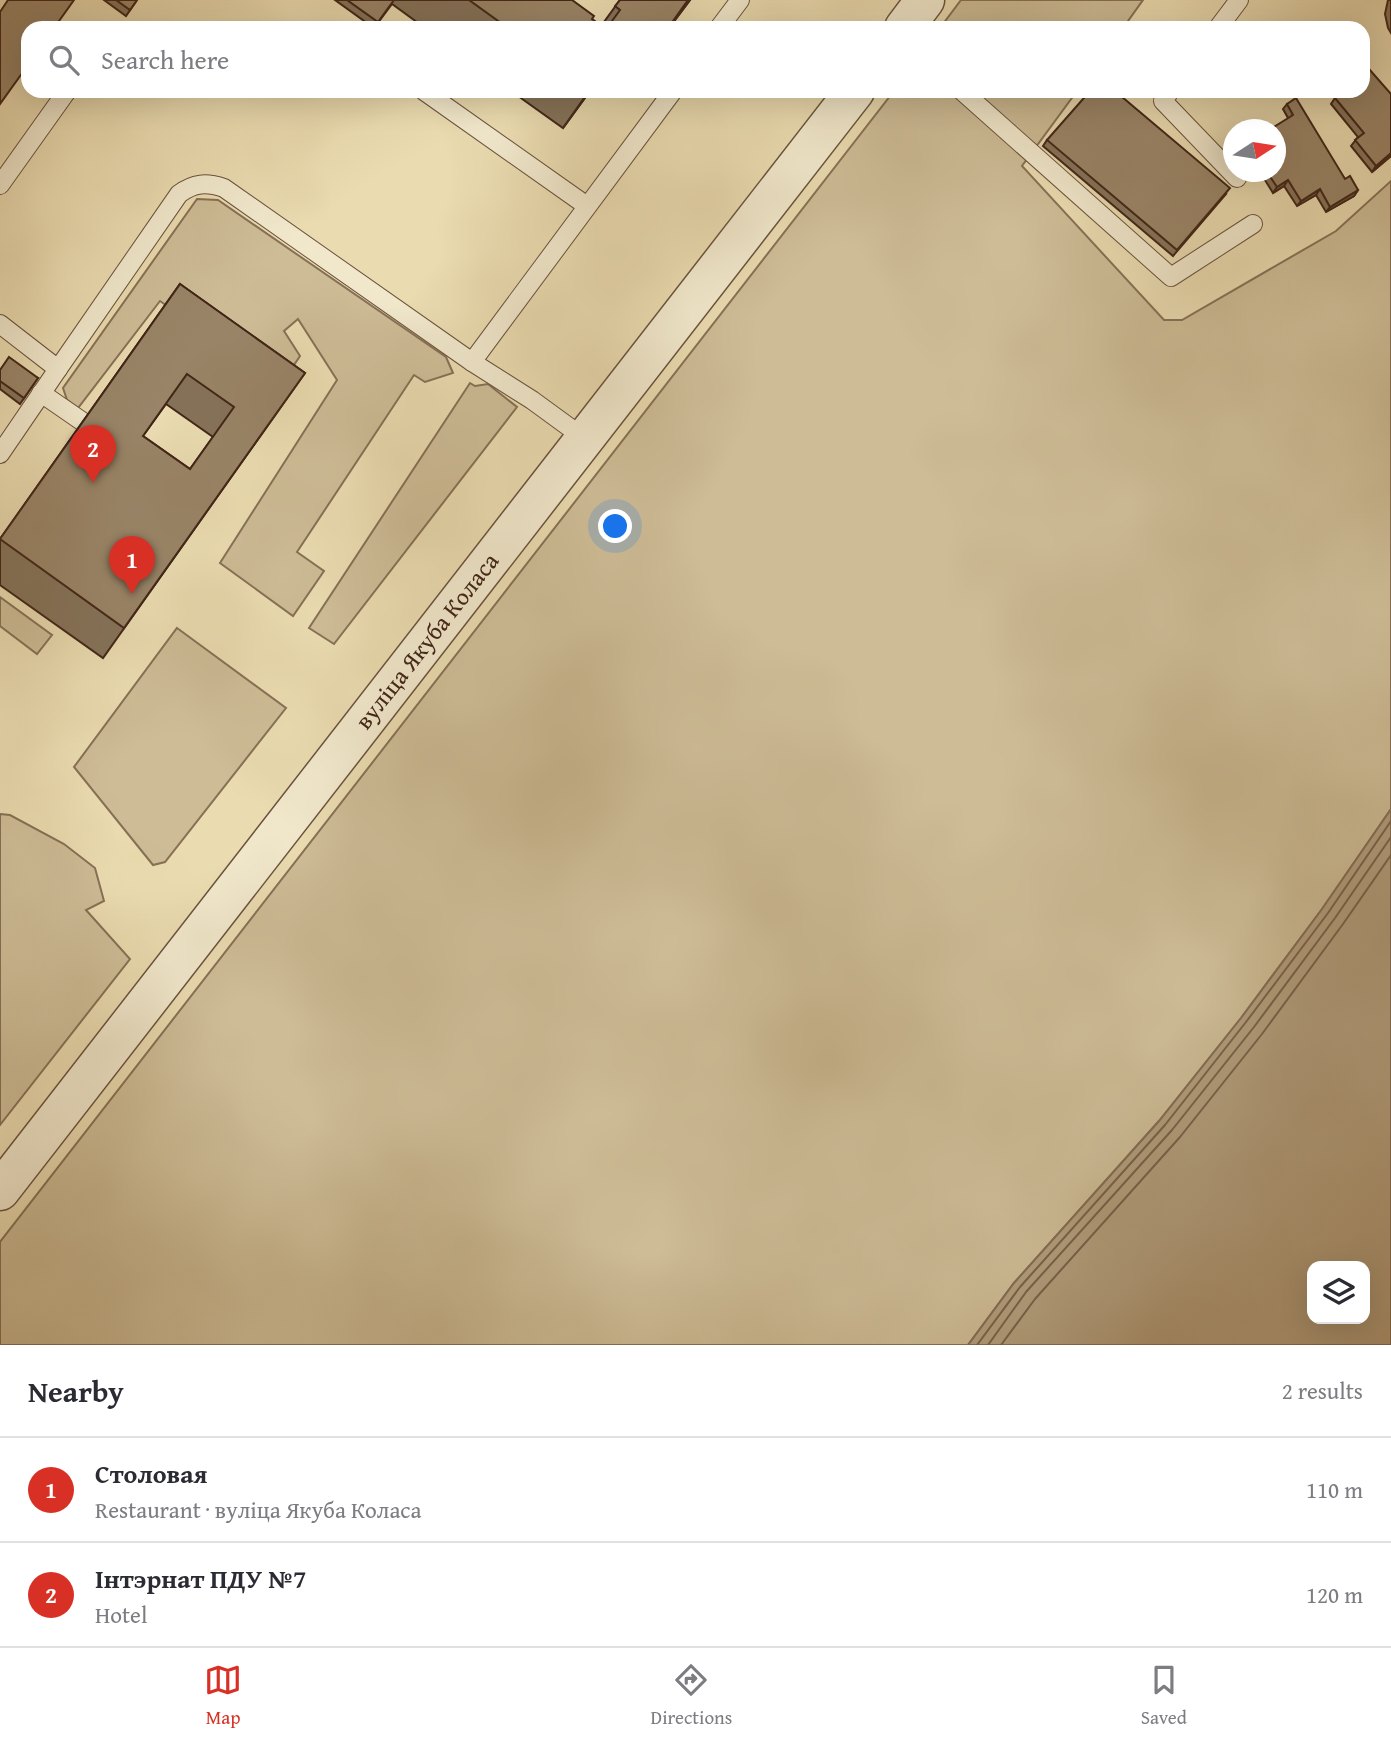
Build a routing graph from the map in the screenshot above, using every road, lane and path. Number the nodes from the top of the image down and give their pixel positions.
1 (740, 0) edge
2 (925, 0) edge
3 (1238, 0) edge
4 (724, 21) edge
5 (909, 21) edge
6 (1223, 21) edge
7 (62, 98) edge
8 (434, 98) edge
9 (668, 98) edge
10 (850, 98) edge
11 (970, 98) edge
12 (1165, 98) edge
13 (1223, 163) edge
14 (0, 185) edge
15 (587, 206) junction
16 (1252, 224) dead end
17 (0, 324) edge
18 (472, 362) junction
19 (58, 369) junction
20 (41, 393) junction
21 (83, 422) edge
22 (584, 439) junction
23 (0, 454) edge
24 (0, 1191) edge

1 - 4 lane
2 - 5 street
3 - 6 lane
7 - 14 lane
8 - 15 lane
9 - 15 lane
10 - 22 street, вуліца Якуба Коласа
11 - 16 lane
12 - 13 lane
15 - 18 lane
17 - 19 lane
18 - 19 lane
18 - 22 lane
19 - 20 lane
20 - 21 lane
20 - 23 lane
22 - 24 street, вуліца Якуба Коласа

